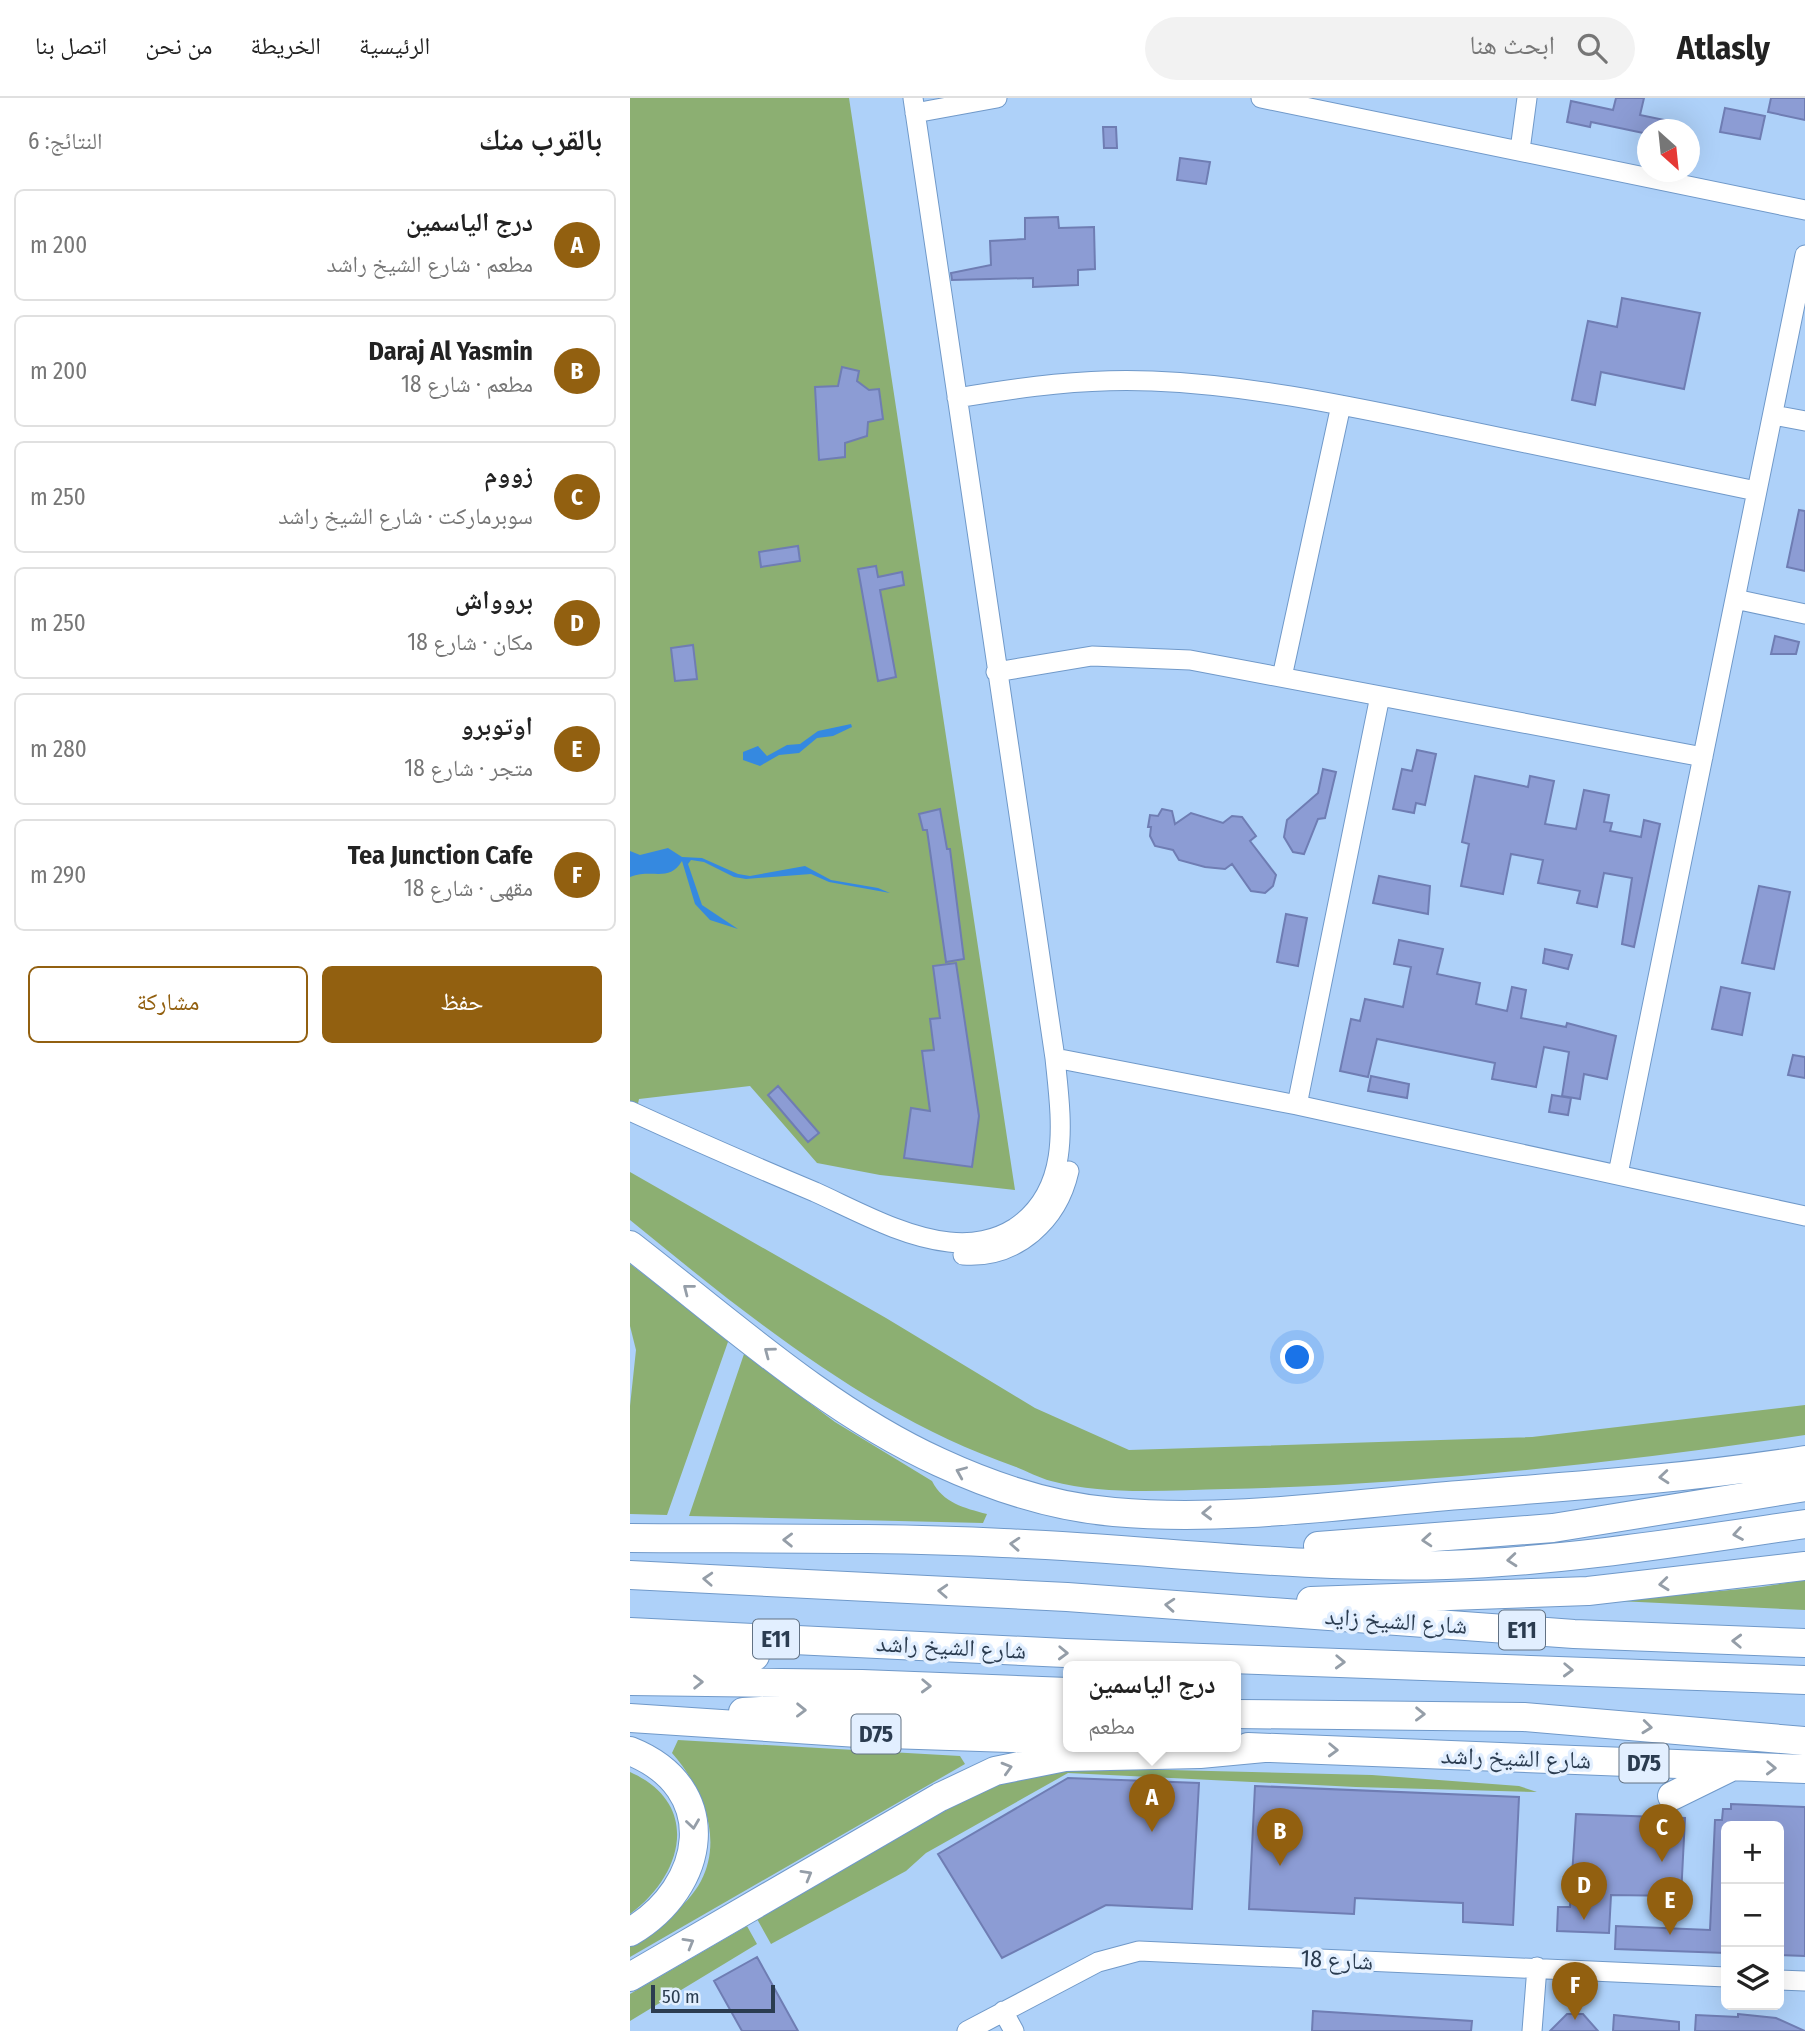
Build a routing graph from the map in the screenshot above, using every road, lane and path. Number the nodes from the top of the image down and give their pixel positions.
1 (997, 98) edge
2 (1261, 98) edge
3 (1527, 98) edge
4 (914, 105) edge
5 (1520, 150) junction
6 (1805, 210) edge
7 (1805, 255) edge
8 (957, 398) junction
9 (1341, 405) junction
10 (1773, 415) junction
11 (1805, 421) edge
12 (1756, 491) junction
13 (1735, 599) junction
14 (1805, 614) edge
15 (996, 672) junction
16 (1282, 677) junction
17 (1380, 696) junction
18 (1703, 757) junction
19 (1055, 1058) junction
20 (1297, 1105) junction
21 (630, 1111) edge
22 (1618, 1174) junction
23 (1805, 1216) edge
24 (630, 1245) edge
25 (1805, 1460) edge
26 (1805, 1487) edge
27 (1762, 1494) junction
28 (1276, 1511) junction
29 (1805, 1524) edge
30 (630, 1538) edge
31 (1050, 1546) junction
32 (1805, 1566) edge
33 (630, 1575) edge
34 (1238, 1610) junction
35 (630, 1632) edge
36 (1805, 1643) edge
37 (922, 1646) junction
38 (630, 1655) edge
39 (1272, 1660) joint
40 (1805, 1680) edge
41 (630, 1681) edge
42 (1063, 1692) edge
43 (1241, 1702) edge
44 (1063, 1712) edge
45 (1241, 1714) edge
46 (1303, 1715) junction
47 (630, 1718) edge
48 (685, 1722) junction
49 (1805, 1725) edge
50 (1718, 1734) junction
51 (1063, 1740) edge
52 (1805, 1741) edge
53 (1241, 1747) edge
54 (1265, 1748) junction
55 (1241, 1750) edge
56 (630, 1751) edge
57 (1222, 1752) edge
58 (1732, 1766) junction
59 (1805, 1769) edge
60 (1672, 1796) dead end
61 (630, 1932) edge
62 (1537, 1967) junction
63 (1721, 1977) edge
64 (630, 1978) edge
65 (1784, 1980) edge
66 (1805, 1981) edge
67 (1003, 2011) junction
68 (967, 2031) edge
69 (1014, 2031) edge
70 (1532, 2031) edge

1 - 4 street
2 - 5 street
3 - 5 street
4 - 8 street
5 - 6 street
7 - 10 street
8 - 9 street
8 - 15 street
9 - 12 street
9 - 16 street
10 - 11 street
10 - 12 street
12 - 13 street
13 - 14 street
13 - 18 street
15 - 16 street
15 - 19 street
16 - 17 street
17 - 18 street
17 - 20 street
18 - 22 street
19 - 20 street
19 - 21 street
20 - 22 street
22 - 23 street
28 -> 24 highway
25 -> 28 highway
26 - 27 highway
27 - 28 highway
27 -> 31 highway
29 -> 31 highway
31 -> 30 highway
32 -> 34 highway
34 -> 33 highway, E11
36 -> 34 highway, شارع الشيخ زايد / E11
35 - 37 highway, شارع الشيخ راشد / E11
37 - 38 highway
37 -> 39 highway, شارع الشيخ راشد / E11
39 -> 40 highway, شارع الشيخ زايد / E11
41 -> 42 highway
43 - 46 highway
48 -> 44 highway
45 - 46 highway
46 -> 50 highway
47 - 48 highway, D75
48 - 51 highway, D75
49 - 50 highway
50 - 52 highway
53 - 54 highway, شارع الشيخ راشد / D75
55 -> 54 highway
54 -> 58 highway, شارع الشيخ راشد / D75
56 -> 61 highway
64 -> 57 highway
58 -> 59 highway, شارع الشيخ راشد / D75
58 - 60 highway
62 - 63 street, شارع 18
62 - 67 street, شارع 18
62 - 70 street
65 - 66 street
67 - 68 street, شارع 18
67 - 69 street

